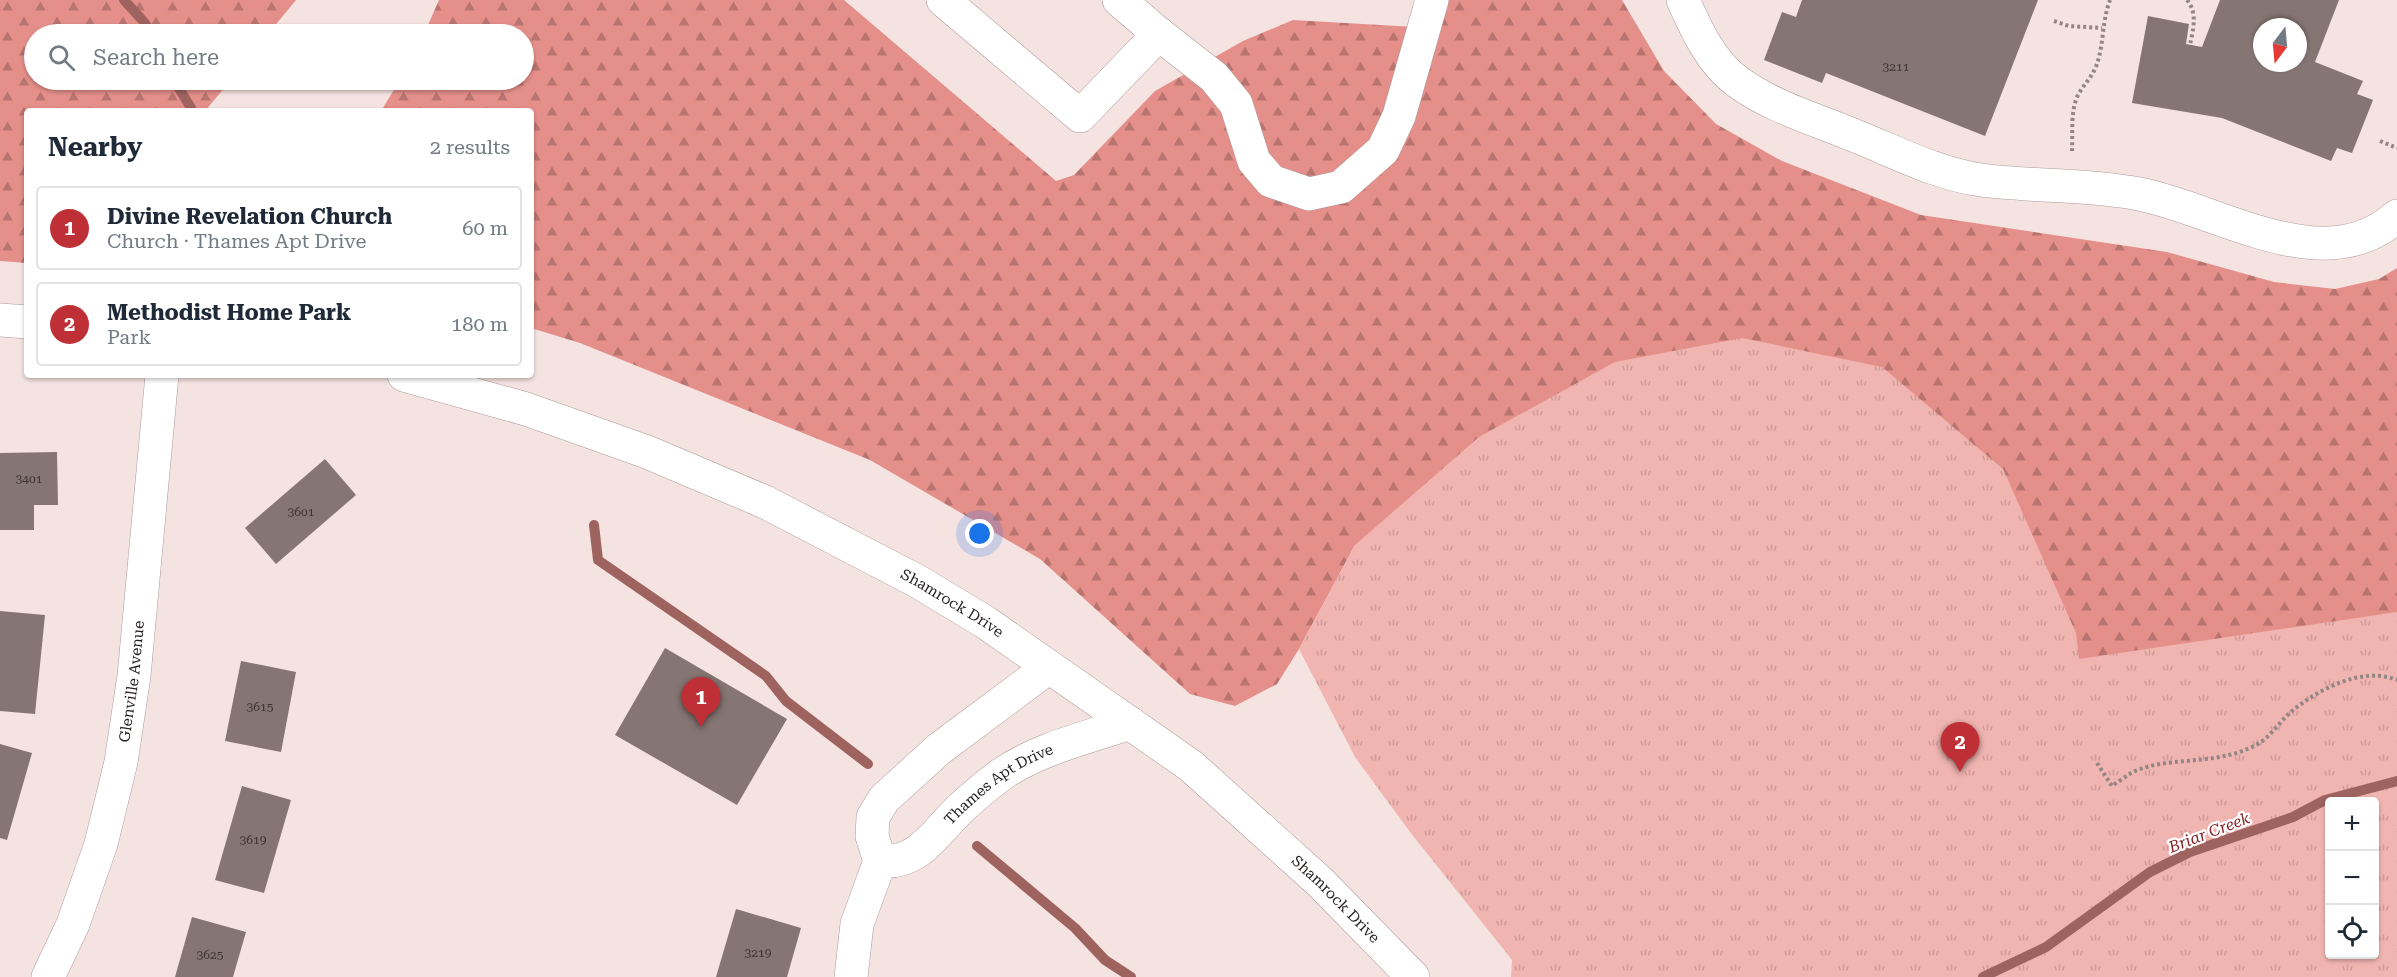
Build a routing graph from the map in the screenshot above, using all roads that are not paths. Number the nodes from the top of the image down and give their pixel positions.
1 (943, 0) edge
2 (1119, 0) edge
3 (1432, 0) edge
4 (1683, 0) edge
5 (1159, 34) junction
6 (2397, 216) edge
7 (0, 320) edge
8 (24, 322) edge
9 (162, 378) edge
10 (415, 378) edge
11 (1049, 666) junction
12 (1130, 723) junction
13 (880, 861) junction
14 (48, 977) edge
15 (851, 977) edge
16 (1413, 977) edge

1 - 5 street
2 - 5 street
3 - 5 street
4 - 6 street
7 - 8 street
9 - 14 street, Glenville Avenue
10 - 11 street, Shamrock Drive
11 - 12 street, Shamrock Drive
11 - 13 street
12 - 13 street, Thames Apt Drive
12 - 16 street, Shamrock Drive
13 - 15 street

